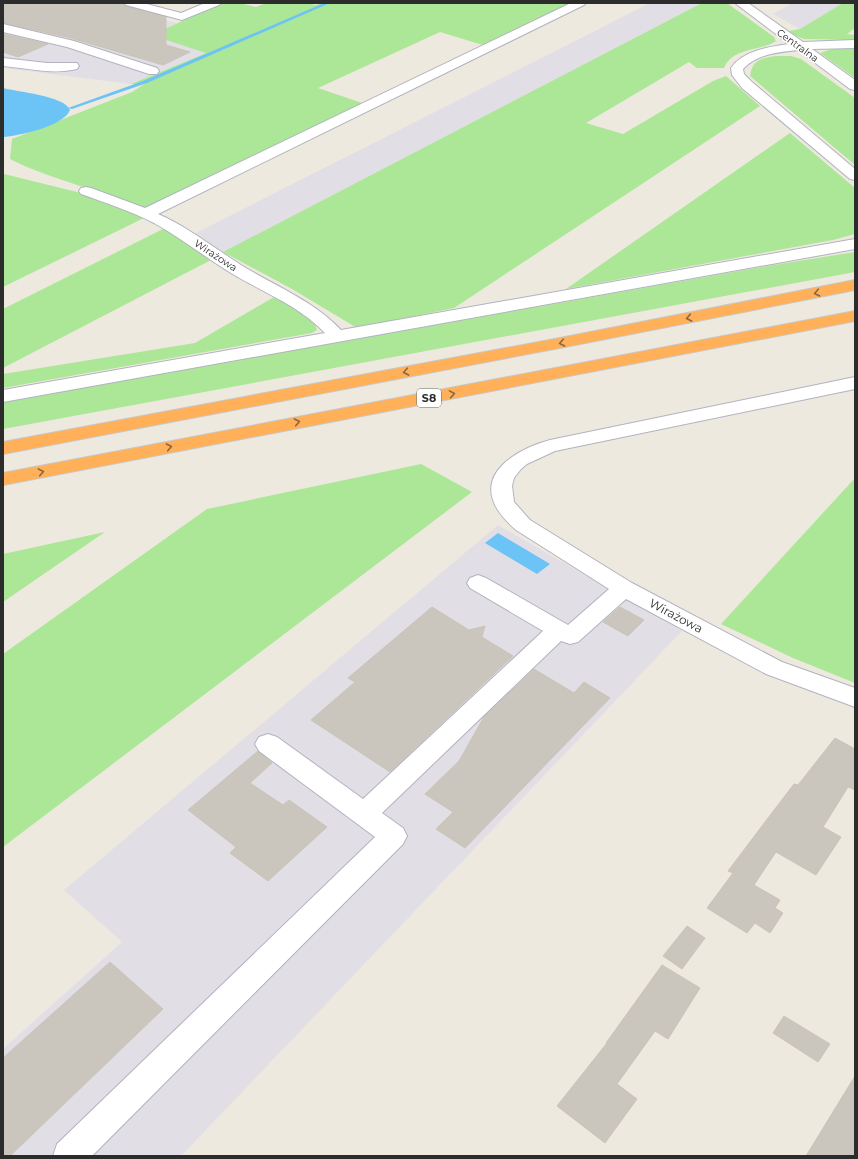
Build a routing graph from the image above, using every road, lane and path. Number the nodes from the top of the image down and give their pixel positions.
1 (130, 3) edge
2 (215, 3) edge
3 (580, 3) edge
4 (741, 3) edge
5 (3, 28) edge
6 (855, 44) edge
7 (799, 46) junction
8 (3, 62) edge
9 (73, 66) dead end
10 (153, 71) dead end
11 (855, 86) edge
12 (855, 176) edge
13 (86, 191) dead end
14 (145, 214) junction
15 (855, 244) edge
16 (855, 285) edge
17 (855, 316) edge
18 (337, 336) junction
19 (855, 383) edge
20 (3, 396) edge
21 (3, 448) edge
22 (3, 479) edge
23 (478, 583) dead end
24 (624, 588) junction
25 (559, 630) junction
26 (855, 698) edge
27 (268, 744) dead end
28 (364, 814) junction
29 (69, 1156) edge

1 - 2 street
3 - 14 street
4 - 7 street, Centralna
5 - 10 street
6 - 7 street
7 - 11 street, Centralna
7 - 12 street
8 - 9 street
13 - 14 street, Wirażowa
14 - 18 street, Wirażowa
15 - 18 street
16 -> 21 highway
22 -> 17 highway, S8
18 - 20 street
19 - 24 street, Wirażowa
23 - 25 street
24 - 25 street
24 - 26 street, Wirażowa
25 - 28 street
27 - 28 street
28 - 29 street

